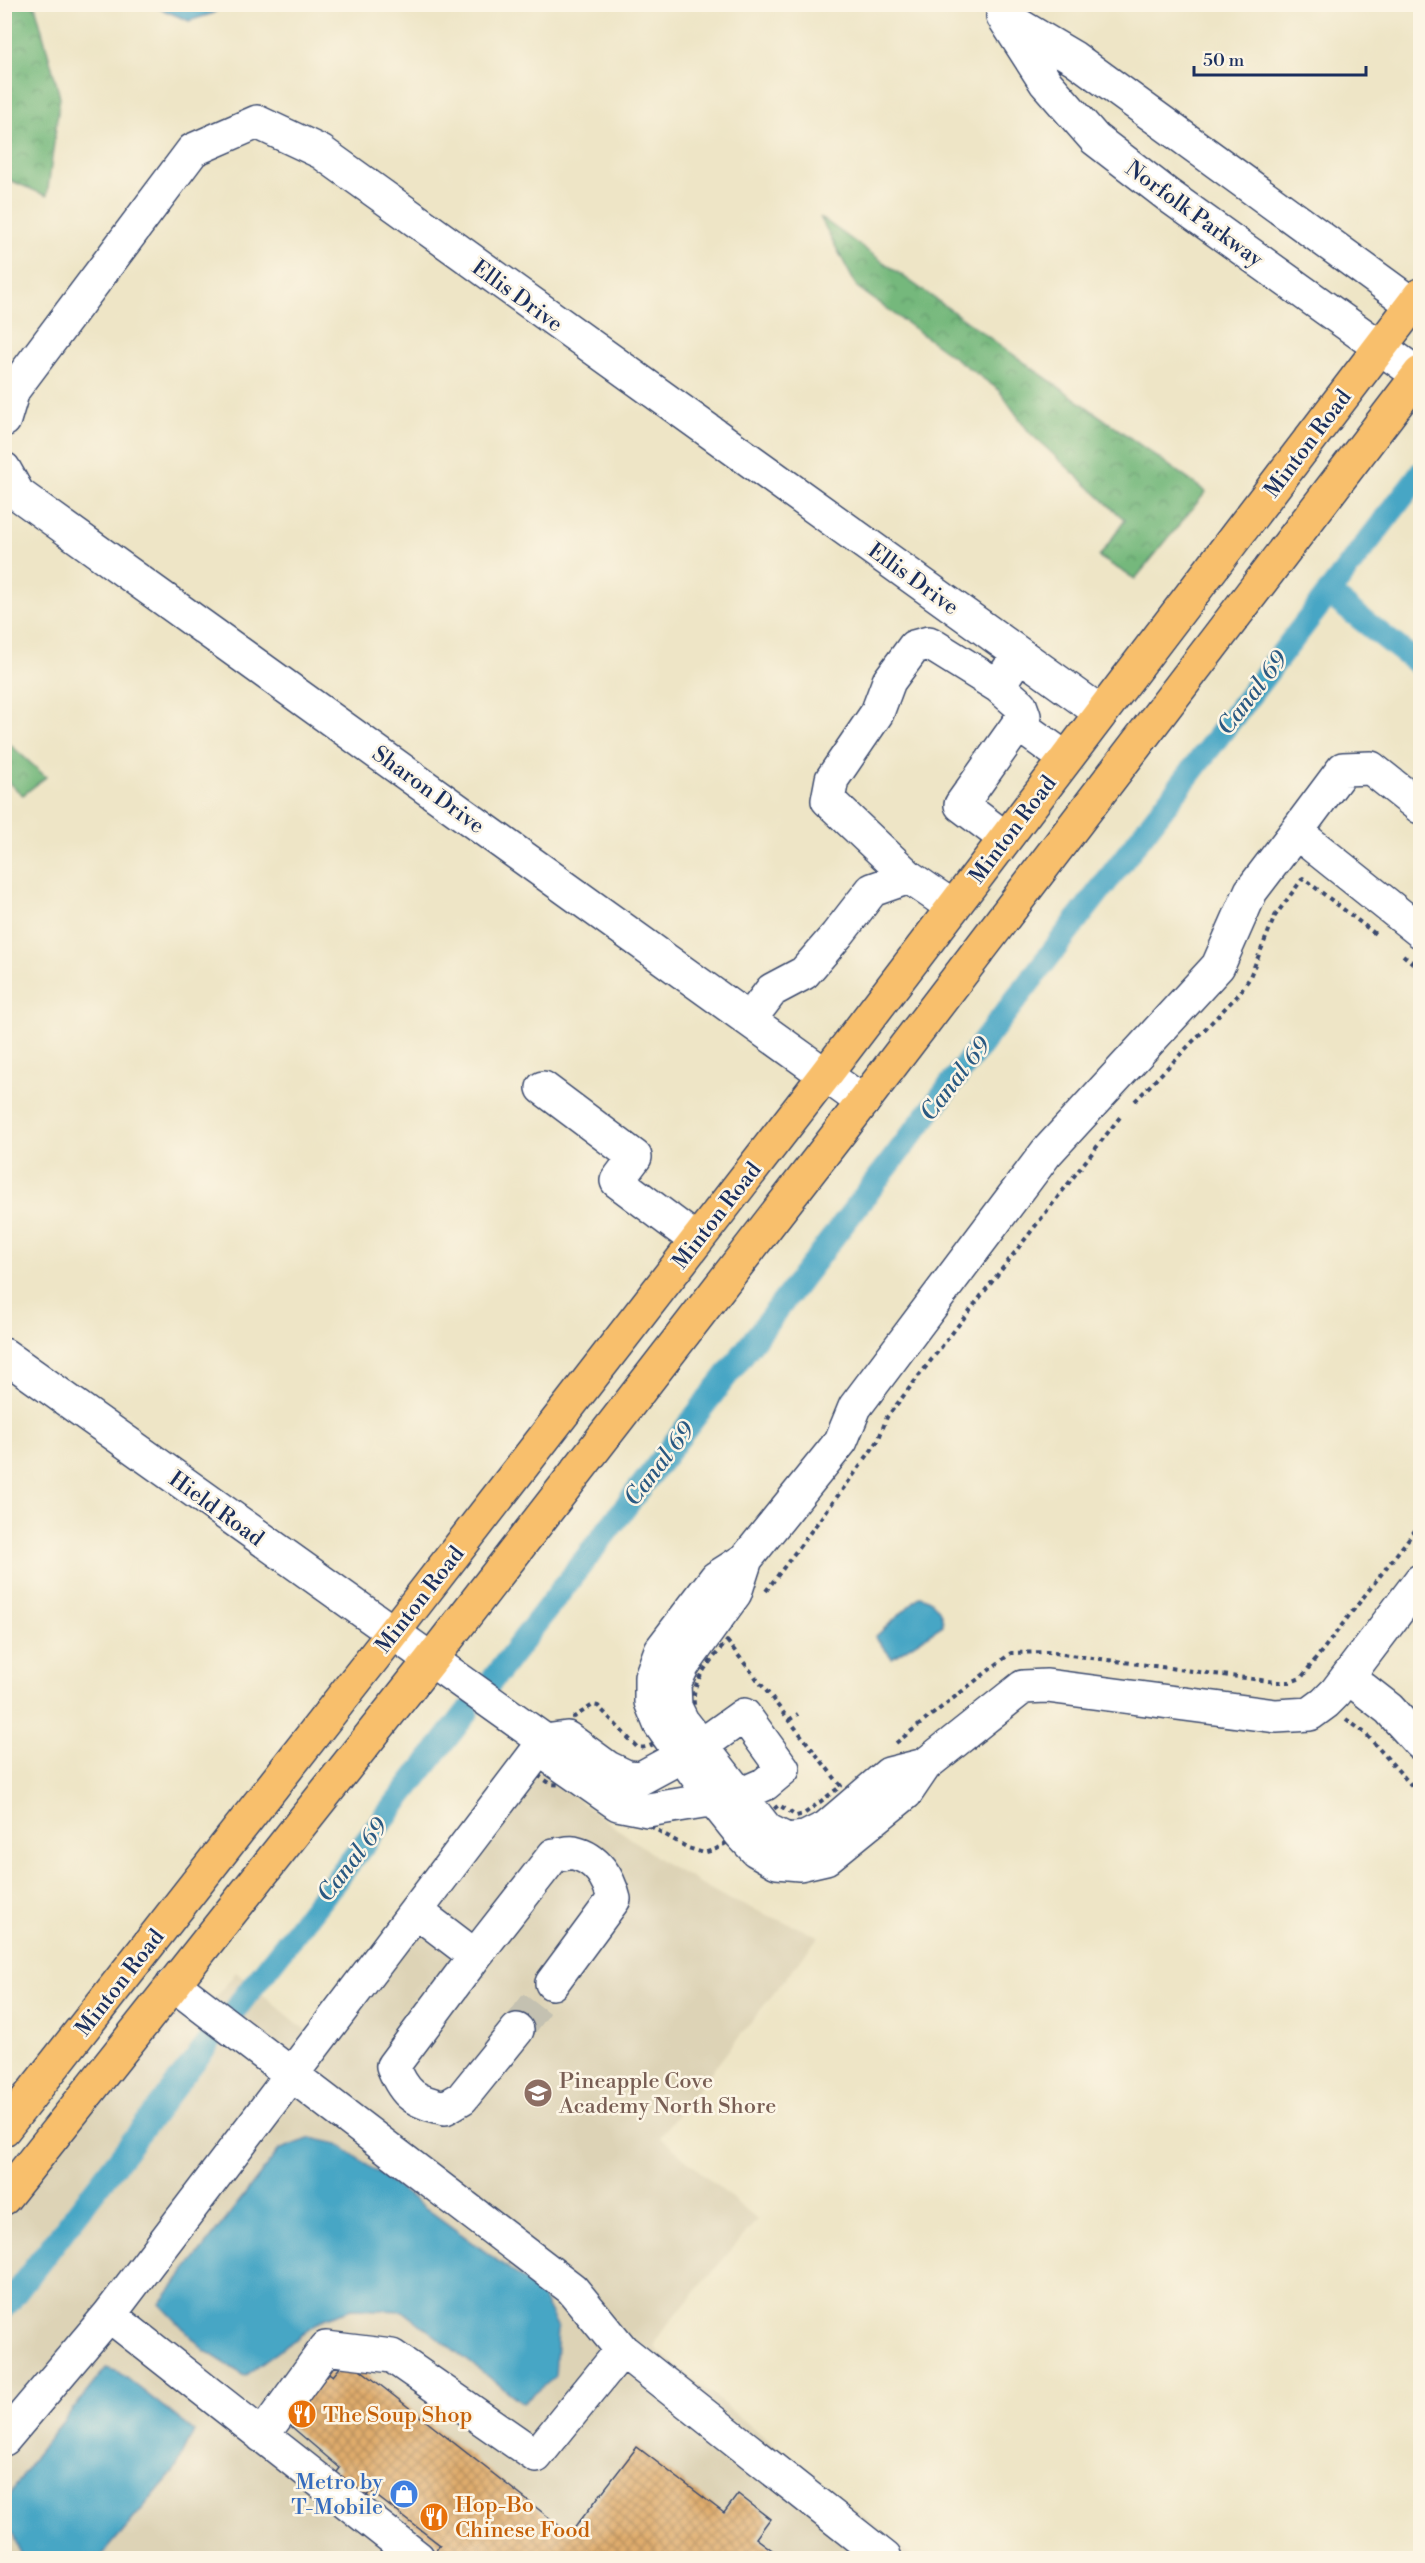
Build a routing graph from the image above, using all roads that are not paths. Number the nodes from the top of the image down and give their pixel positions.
1 (995, 10) edge
2 (1418, 303) edge
3 (1380, 347) junction
4 (1420, 375) edge
5 (4, 420) edge
6 (4, 469) edge
7 (1019, 654) junction
8 (998, 686) junction
9 (1100, 712) junction
10 (1020, 725) junction
11 (1065, 759) junction
12 (1420, 807) edge
13 (1296, 832) junction
14 (1005, 838) junction
15 (878, 848) junction
16 (909, 877) junction
17 (872, 890) junction
18 (953, 907) junction
19 (1420, 931) edge
20 (750, 1019) junction
21 (826, 1074) junction
22 (543, 1088) dead end
23 (863, 1102) junction
24 (696, 1240) junction
25 (4, 1355) edge
26 (1420, 1581) edge
27 (392, 1634) junction
28 (430, 1660) junction
29 (1348, 1677) junction
30 (545, 1741) junction
31 (1420, 1743) edge
32 (692, 1750) junction
33 (727, 1797) junction
34 (241, 1827) junction
35 (416, 1911) junction
36 (475, 1956) junction
37 (552, 1983) tunnel mouth
38 (173, 1984) junction
39 (517, 2030) tunnel mouth
40 (294, 2074) junction
41 (4, 2129) edge
42 (4, 2198) edge
43 (109, 2315) junction
44 (622, 2350) junction
45 (262, 2436) junction
46 (4, 2439) edge
47 (418, 2559) edge
48 (885, 2559) edge

1 - 2 street, Norfolk Parkway
1 - 3 street, Norfolk Parkway
2 - 3 main road, Minton Road
3 - 4 street, Norfolk Parkway
3 - 9 main road, Minton Road
4 - 23 main road, Minton Road
5 - 7 street, Ellis Drive
6 - 20 street, Sharon Drive
7 - 8 street
7 - 9 street, Ellis Drive
8 - 10 street
8 - 15 street
9 - 11 main road, Minton Road
10 - 11 street
10 - 14 street
11 - 14 main road, Minton Road
12 - 13 street
13 - 19 street
13 - 32 street
14 - 18 main road, Minton Road
15 - 16 street
15 - 17 street
16 - 17 street
16 - 18 street
17 - 20 street
18 - 21 main road, Minton Road
20 - 21 street, Sharon Drive
21 - 23 street, Sharon Drive
21 - 24 main road, Minton Road
22 - 24 street
23 - 28 main road, Minton Road
24 - 27 main road, Minton Road
25 - 27 street, Hield Road
26 - 29 street
27 - 28 street, Hield Road
27 - 34 main road, Minton Road
28 - 30 street, Hield Road
28 - 38 main road, Minton Road
29 - 31 street
29 - 33 street
30 - 32 street
30 - 33 street
30 - 35 street
32 - 33 street
32 - 33 street
34 - 38 main road
34 - 41 main road, Minton Road
35 - 36 street
35 - 40 street
36 - 37 street
36 - 39 street
38 - 40 street
38 - 42 main road, Minton Road
40 - 43 street
40 - 44 street
43 - 45 street
43 - 46 street
44 - 45 street
44 - 48 street
45 - 47 street

